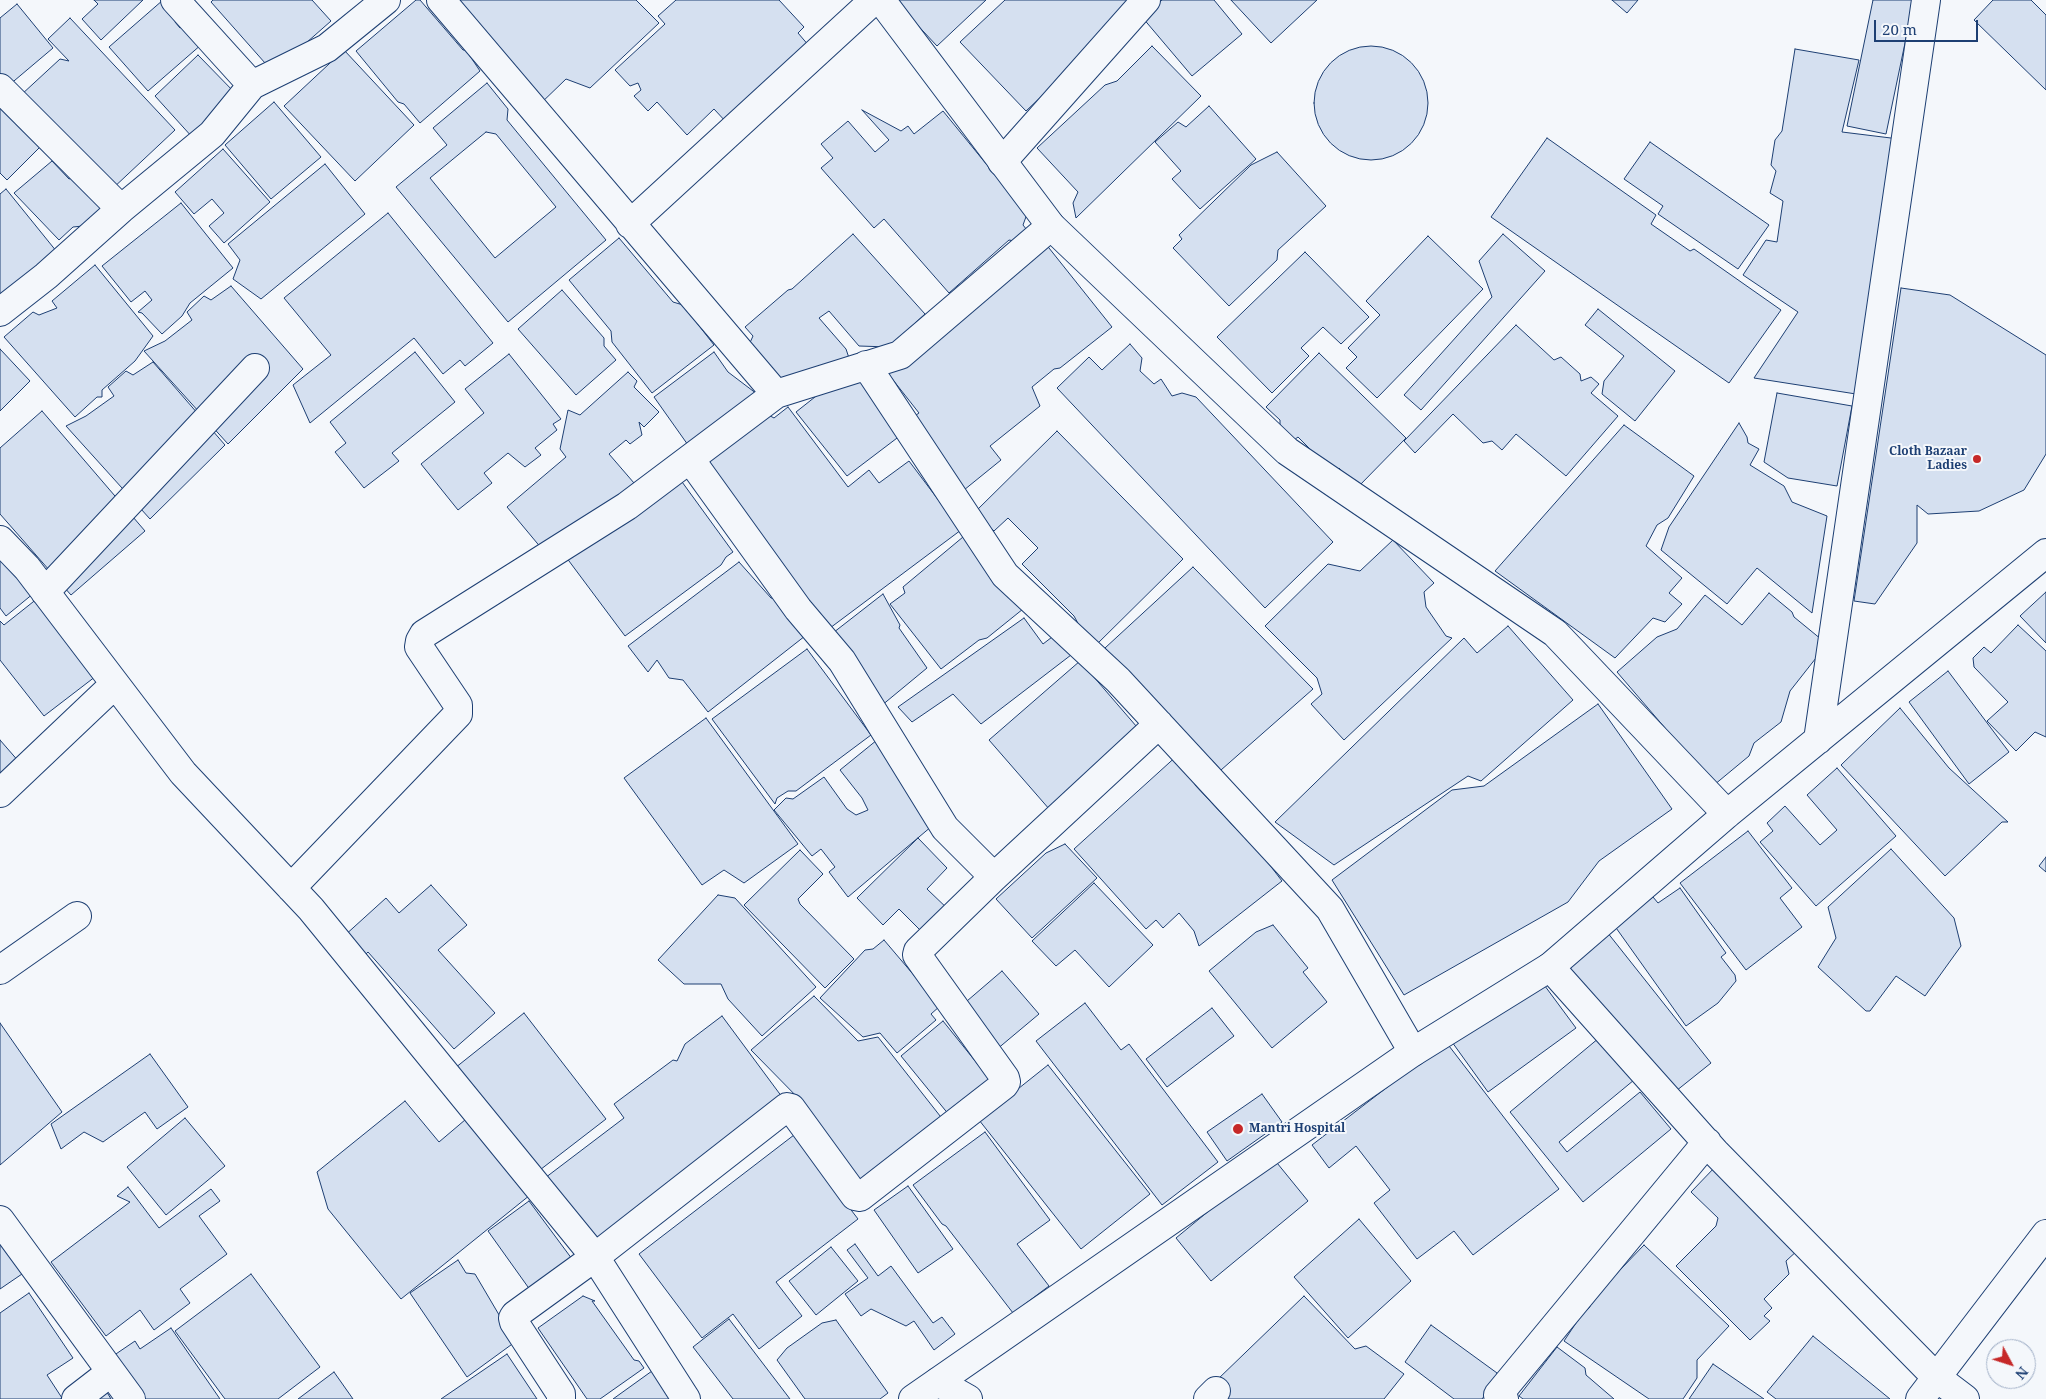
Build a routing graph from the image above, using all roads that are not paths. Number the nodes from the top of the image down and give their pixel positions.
1 (174, 0) edge
2 (386, 0) edge
3 (441, 0) edge
4 (874, 0) edge
5 (881, 0) edge
6 (1146, 0) edge
7 (1926, 0) edge
8 (252, 85) junction
9 (0, 88) edge
10 (1002, 162) junction
11 (121, 209) junction
12 (630, 224) junction
13 (1051, 226) junction
14 (0, 312) edge
15 (866, 365) junction
16 (255, 368) dead end
17 (776, 394) junction
18 (690, 459) junction
19 (0, 540) edge
20 (2046, 553) edge
21 (45, 592) junction
22 (115, 684) junction
23 (1159, 724) junction
24 (1818, 740) junction
25 (0, 793) edge
26 (1728, 814) junction
27 (994, 877) junction
28 (291, 888) junction
29 (77, 916) dead end
30 (1550, 967) junction
31 (0, 970) edge
32 (1413, 1052) junction
33 (1707, 1142) junction
34 (0, 1220) edge
35 (2046, 1234) edge
36 (596, 1257) junction
37 (111, 1372) junction
38 (1936, 1377) junction
39 (938, 1382) junction
40 (76, 1399) edge
41 (131, 1399) edge
42 (561, 1399) edge
43 (686, 1399) edge
44 (913, 1399) edge
45 (968, 1399) edge
46 (1504, 1399) edge
47 (1920, 1399) edge
48 (1964, 1399) edge

1 - 8 street
2 - 8 street
3 - 12 street
4 - 12 street
5 - 10 street
6 - 10 street
7 - 24 street
8 - 11 street
9 - 11 street
10 - 13 street
11 - 14 street
12 - 17 street
13 - 15 street
13 - 26 street
15 - 17 street
15 - 23 street
16 - 21 street
17 - 18 street
18 - 27 street
18 - 28 street
19 - 21 street
20 - 24 street
21 - 22 street
22 - 25 street
22 - 28 street
23 - 27 street
23 - 32 street
24 - 26 street
26 - 30 street
27 - 36 street
28 - 36 street
29 - 31 street
30 - 32 street
30 - 33 street
32 - 39 street
33 - 38 street
33 - 46 street
34 - 37 street
35 - 38 street
36 - 42 street
36 - 43 street
37 - 40 street
37 - 41 street
38 - 47 street
38 - 48 street
39 - 44 street
39 - 45 street

